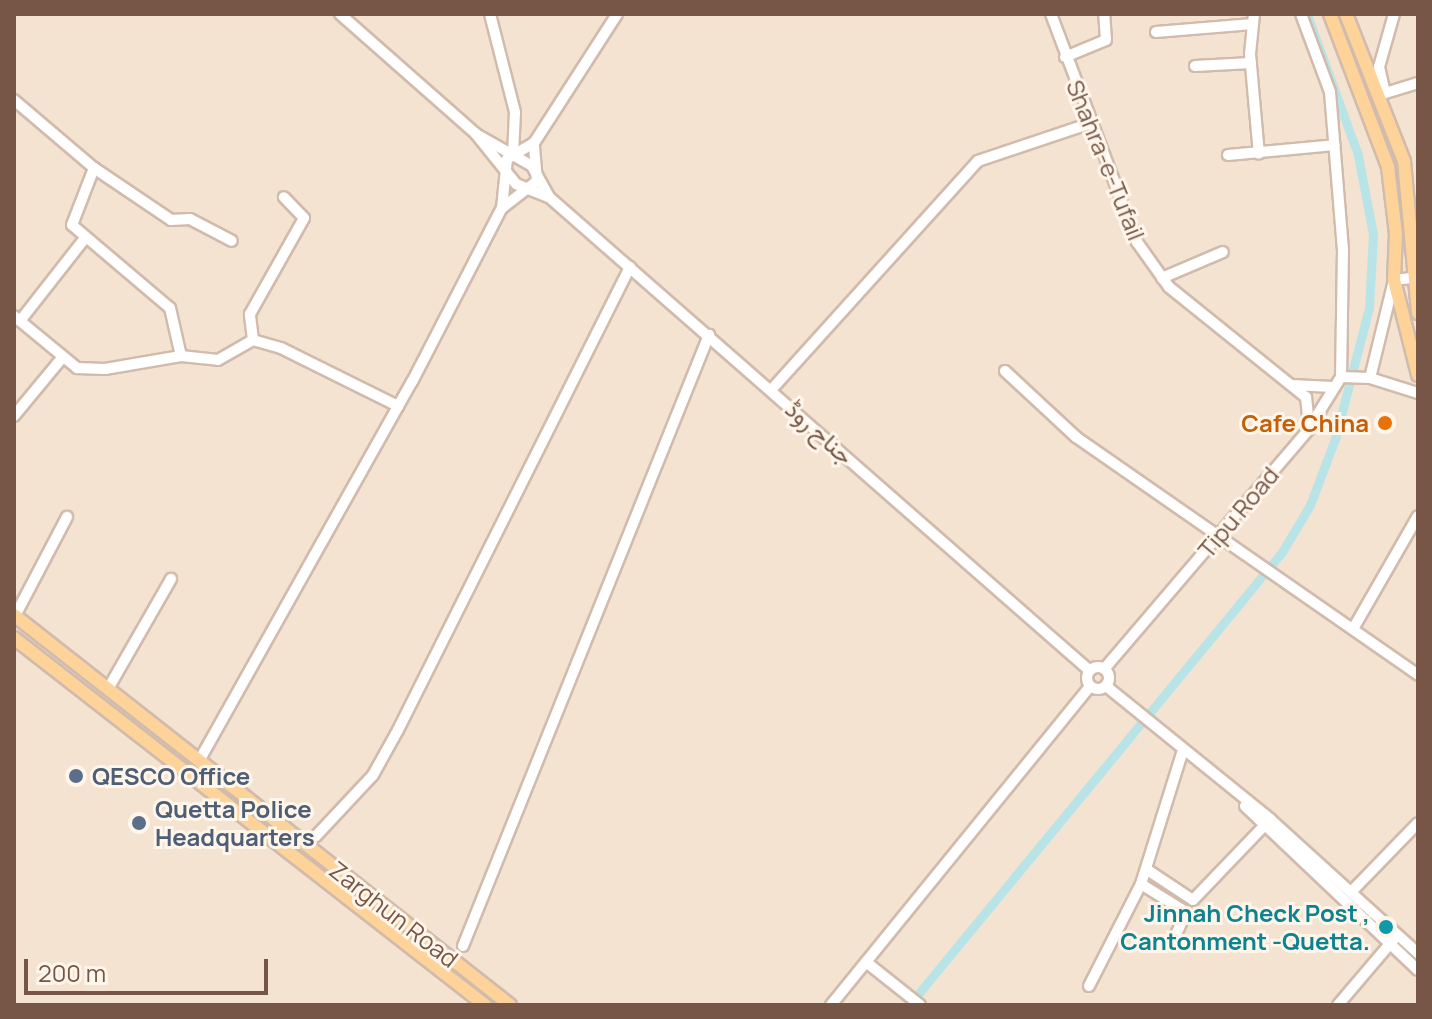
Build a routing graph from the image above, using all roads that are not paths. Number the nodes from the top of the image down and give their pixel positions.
1 (340, 14) edge
2 (490, 14) edge
3 (617, 14) edge
4 (1051, 14) edge
5 (1104, 14) edge
6 (1301, 14) edge
7 (1330, 14) edge
8 (1346, 14) edge
9 (1394, 14) edge
10 (1254, 19) edge
11 (1156, 32) dead end
12 (1065, 57) junction
13 (1251, 63) junction
14 (1195, 66) dead end
15 (1418, 83) edge
16 (1382, 94) junction
17 (14, 100) edge
18 (1091, 123) junction
19 (476, 134) junction
20 (534, 143) junction
21 (1335, 145) junction
22 (513, 154) junction
23 (1259, 154) junction
24 (1228, 155) dead end
25 (94, 168) junction
26 (503, 169) junction
27 (537, 173) junction
28 (525, 191) junction
29 (284, 197) dead end
30 (549, 197) junction
31 (502, 208) junction
32 (1418, 233) edge
33 (85, 238) junction
34 (232, 241) dead end
35 (1411, 248) junction
36 (1223, 252) dead end
37 (630, 267) junction
38 (1162, 278) junction
39 (1411, 278) junction
40 (1394, 280) junction
41 (1418, 313) edge
42 (16, 319) edge
43 (709, 335) junction
44 (253, 340) junction
45 (181, 356) junction
46 (62, 358) junction
47 (1005, 371) dead end
48 (1418, 375) edge
49 (1345, 376) junction
50 (1366, 377) junction
51 (1292, 385) junction
52 (1333, 387) junction
53 (772, 389) junction
54 (1418, 393) edge
55 (398, 406) junction
56 (14, 416) edge
57 (1308, 430) junction
58 (1418, 516) edge
59 (67, 517) dead end
60 (1220, 534) junction
61 (171, 579) dead end
62 (15, 616) edge
63 (1353, 629) junction
64 (14, 638) edge
65 (1105, 668) junction
66 (1089, 670) junction
67 (1418, 675) edge
68 (1090, 686) junction
69 (1106, 686) junction
70 (108, 689) junction
71 (1183, 750) junction
72 (199, 761) junction
73 (1222, 781) junction
74 (1418, 823) edge
75 (1264, 826) junction
76 (316, 836) dead end
77 (1146, 869) junction
78 (1141, 884) junction
79 (1353, 890) junction
80 (1176, 934) dead end
81 (1394, 938) junction
82 (463, 946) dead end
83 (1418, 953) edge
84 (866, 962) junction
85 (1418, 970) edge
86 (1089, 986) dead end
87 (485, 1005) edge
88 (510, 1005) edge
89 (831, 1005) edge
90 (920, 1005) edge
91 (1338, 1005) edge

1 - 19 street, جناح روڈ
2 - 22 street
3 - 20 street
4 - 12 street, Shahra-e-Tufail
5 - 12 street
6 - 21 street
7 - 40 main road
8 - 16 main road
9 - 16 street
10 - 11 street
10 - 13 street
12 - 18 street, Shahra-e-Tufail
13 - 14 street
13 - 23 street
15 - 16 street
16 - 35 main road
17 - 25 street
18 - 38 street, Shahra-e-Tufail
18 - 53 street
19 - 22 street, جناح روڈ
19 - 26 street, جناح روڈ
20 - 22 street
20 - 27 street
21 - 23 street
21 - 49 street
22 - 26 street
22 - 27 street, جناح روڈ
23 - 24 street
25 - 33 street
25 - 34 street
26 - 28 street, جناح روڈ
26 - 31 street
27 - 28 street
27 - 30 street, جناح روڈ
28 - 30 street, جناح روڈ
28 - 31 street
29 - 44 street
30 - 37 street, جناح روڈ
31 - 55 street
32 - 35 street
33 - 42 street
33 - 45 street
35 - 39 main road
36 - 38 street
37 - 43 street, جناح روڈ
37 - 76 street
38 - 51 street, Shahra-e-Tufail
39 - 40 street
39 - 41 main road
40 - 48 main road
40 - 50 street
42 - 46 street
43 - 53 street, جناح روڈ
43 - 82 street
44 - 45 street
44 - 55 street
45 - 46 street
46 - 56 street
47 - 60 street
49 - 50 street
49 - 52 street, Tipu Road
50 - 54 street
51 - 52 street
51 - 57 street
52 - 57 street, Tipu Road
53 - 66 street, جناح روڈ
55 - 72 street
57 - 60 street, Tipu Road
58 - 63 street
59 - 62 street
60 - 63 street
60 - 65 street, Tipu Road
61 - 70 street
62 - 70 main road, Zarghun Road
63 - 67 street
64 - 87 main road, Zarghun Road
65 - 66 street
65 - 69 street
66 - 68 street
68 - 69 street
68 - 84 street
69 - 71 street
70 - 72 main road, Zarghun Road
71 - 73 street
71 - 77 street
72 - 88 main road, Zarghun Road
73 - 75 street
73 - 79 street
74 - 79 street
75 - 77 street
75 - 81 street
77 - 78 street
78 - 80 street
78 - 86 street
79 - 81 street
81 - 83 street
81 - 85 street
81 - 91 street
84 - 89 street
84 - 90 street

